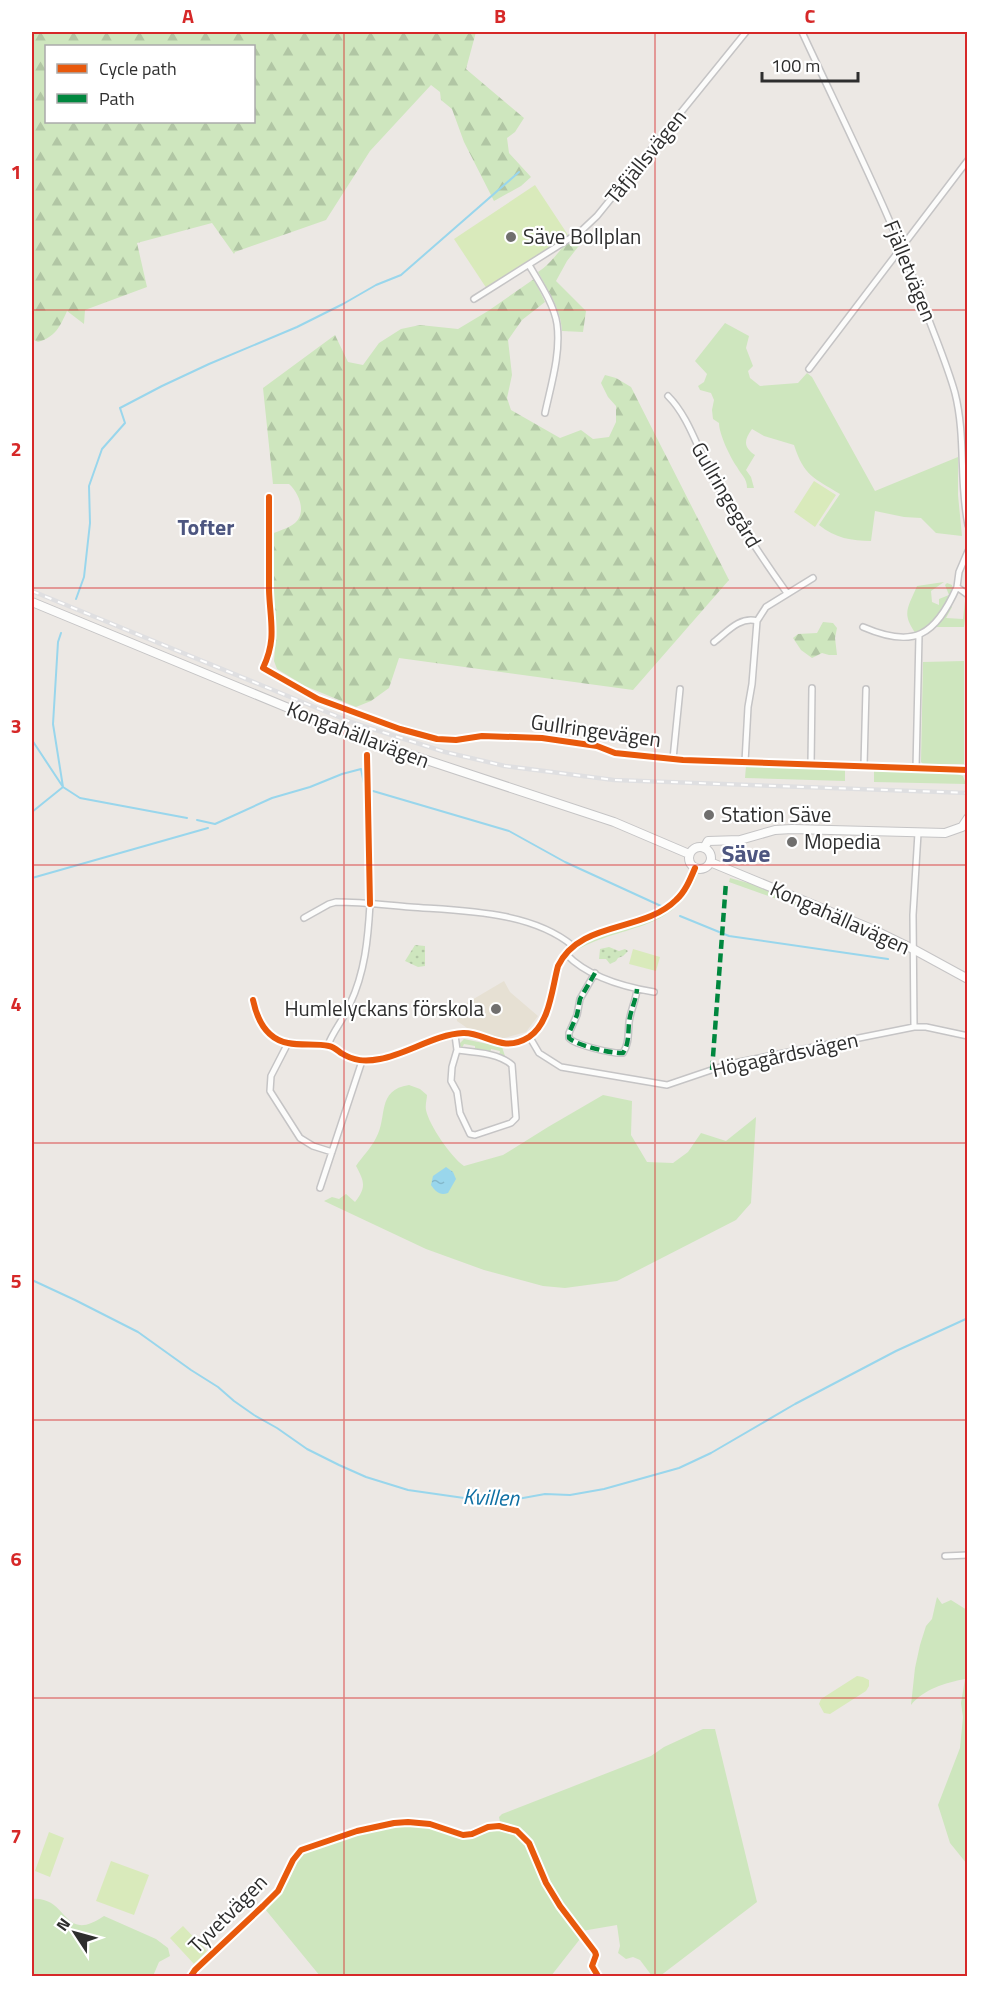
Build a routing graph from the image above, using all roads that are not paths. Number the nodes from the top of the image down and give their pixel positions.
1 (746, 32) edge
2 (802, 32) edge
3 (968, 160) edge
4 (902, 247) junction
5 (529, 265) junction
6 (474, 299) dead end
7 (809, 369) dead end
8 (668, 396) dead end
9 (545, 413) dead end
10 (965, 450) edge
11 (269, 496) dead end
12 (968, 525) edge
13 (968, 551) edge
14 (813, 578) dead end
15 (957, 587) junction
16 (787, 593) junction
17 (968, 596) edge
18 (32, 602) edge
19 (757, 621) junction
20 (863, 627) dead end
21 (919, 635) junction
22 (714, 642) dead end
23 (812, 688) dead end
24 (866, 688) dead end
25 (680, 689) dead end
26 (673, 759) junction
27 (745, 762) junction
28 (811, 765) junction
29 (864, 766) junction
30 (916, 769) junction
31 (968, 770) edge
32 (968, 818) edge
33 (918, 833) junction
34 (704, 848) junction
35 (689, 854) junction
36 (710, 862) junction
37 (695, 868) junction
38 (370, 904) junction
39 (304, 918) dead end
40 (573, 946) junction
41 (913, 949) junction
42 (566, 954) junction
43 (595, 973) junction
44 (968, 979) edge
45 (637, 989) junction
46 (654, 992) dead end
47 (253, 1000) dead end
48 (914, 1027) junction
49 (455, 1035) junction
50 (529, 1036) junction
51 (968, 1036) edge
52 (288, 1043) junction
53 (328, 1045) junction
54 (457, 1050) junction
55 (362, 1061) junction
56 (332, 1152) junction
57 (320, 1188) dead end
58 (968, 1555) edge
59 (945, 1556) dead end
60 (191, 1977) edge
61 (598, 1977) edge

1 - 5 street, Tåfjällsvägen
2 - 4 street, Fjälletvägen
3 - 4 street
4 - 7 street
4 - 10 street, Fjälletvägen
5 - 6 street, Tåfjällsvägen
5 - 9 street
8 - 16 street, Gullringegård
10 - 12 street, Fjälletvägen
11 - 26 street, Gullringevägen
13 - 15 street
14 - 16 street
15 - 17 street
15 - 21 street
16 - 19 street
18 - 35 main road, Kongahällavägen
19 - 22 street
19 - 27 street
20 - 21 street
21 - 30 street
23 - 28 street
24 - 29 street
25 - 26 street, Gullringevägen
26 - 27 street, Gullringevägen
27 - 28 street, Gullringevägen
28 - 29 street, Gullringevägen
29 - 30 street, Gullringevägen
30 - 31 street, Gullringevägen
32 - 33 main road
33 - 34 main road
33 - 41 street
34 - 35 main road
34 - 36 main road
35 - 37 main road
36 - 37 main road
36 - 41 main road, Kongahällavägen
37 - 40 street
38 - 39 street
38 - 40 street
38 - 53 street
40 - 42 street
41 - 44 main road, Kongahällavägen
41 - 48 street
42 - 43 street
42 - 50 street
43 - 45 street
43 - 45 street
45 - 46 street
47 - 52 street
48 - 50 street, Högagårdsvägen
48 - 51 street, Högagårdsvägen
49 - 50 street
49 - 54 street
49 - 55 street
52 - 53 street
52 - 56 street
53 - 55 street
54 - 54 street
55 - 56 street
56 - 57 street
58 - 59 street
60 - 61 street, Tyvetvägen

